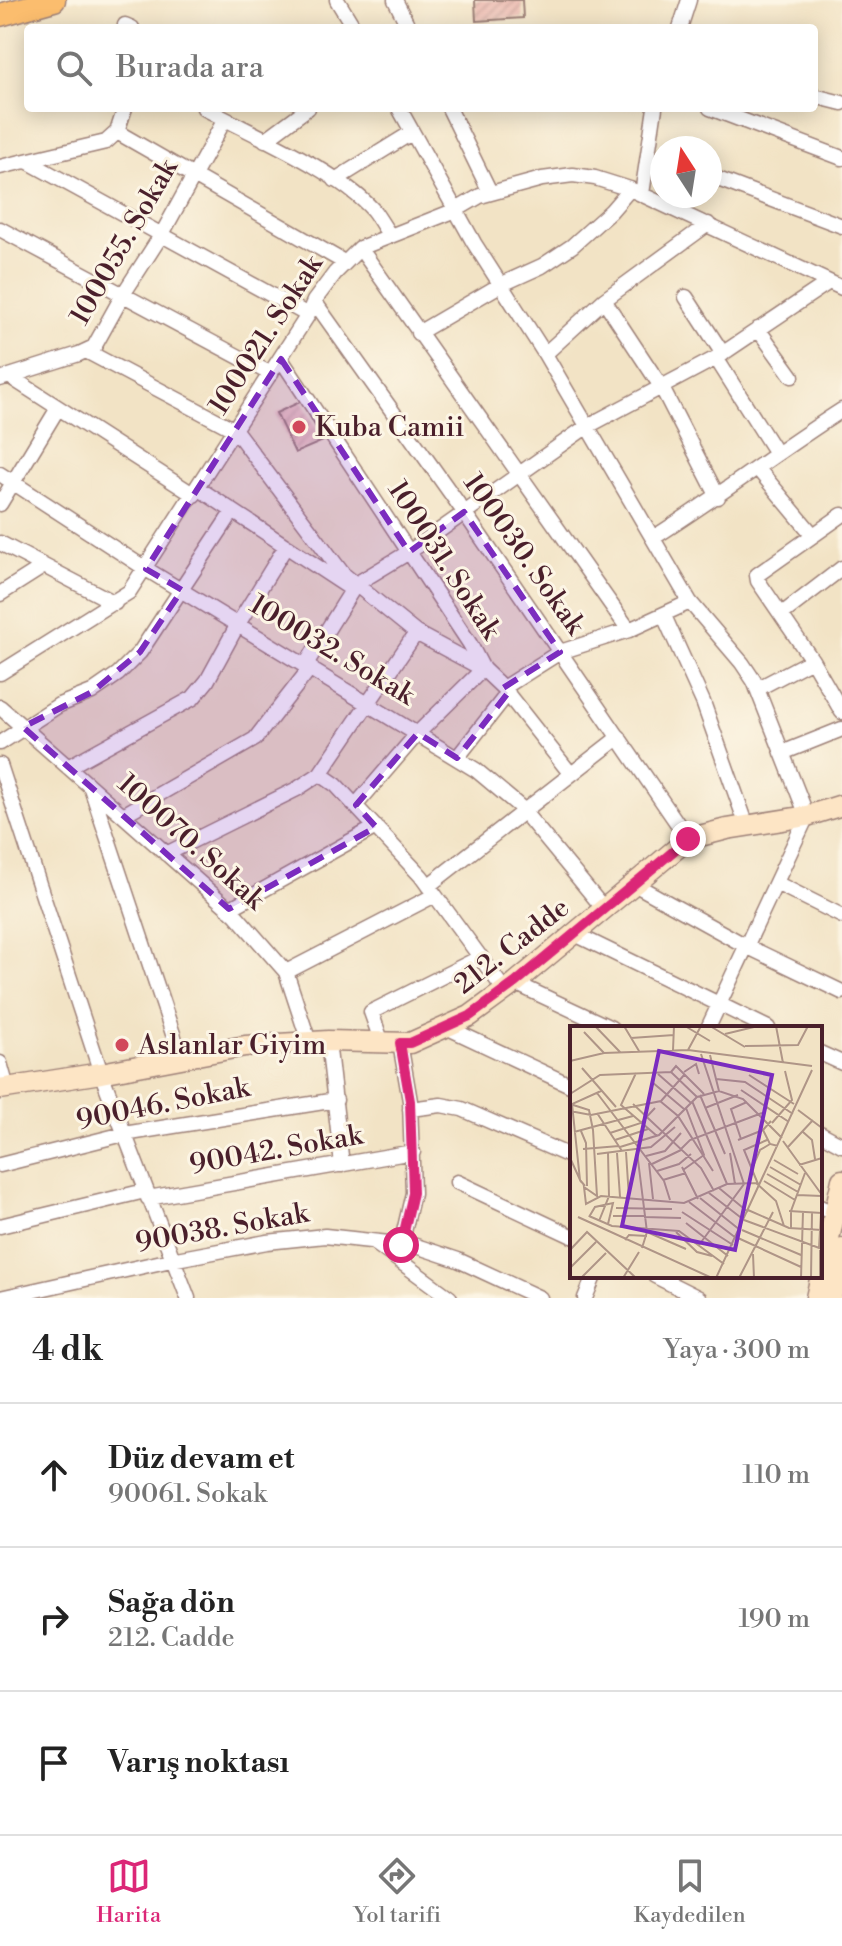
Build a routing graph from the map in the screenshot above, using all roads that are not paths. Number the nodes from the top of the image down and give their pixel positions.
1 (54, 0) edge
2 (337, 0) edge
3 (395, 0) edge
4 (689, 0) edge
5 (0, 15) edge
6 (352, 24) edge
7 (407, 24) edge
8 (681, 24) edge
9 (818, 97) edge
10 (842, 103) edge
11 (124, 112) edge
12 (213, 112) edge
13 (303, 112) edge
14 (401, 112) edge
15 (451, 112) edge
16 (655, 112) edge
17 (721, 112) edge
18 (225, 119) junction
19 (117, 132) junction
20 (411, 133) junction
21 (655, 136) edge
22 (265, 140) junction
23 (842, 158) edge
24 (27, 161) junction
25 (650, 165) edge
26 (0, 167) edge
27 (194, 175) junction
28 (335, 180) junction
29 (722, 181) edge
30 (490, 192) junction
31 (636, 192) junction
32 (456, 210) junction
33 (708, 224) junction
34 (842, 226) edge
35 (0, 229) edge
36 (162, 234) junction
37 (390, 236) junction
38 (360, 248) junction
39 (344, 262) junction
40 (500, 285) junction
41 (835, 285) edge
42 (124, 293) junction
43 (686, 297) dead end
44 (604, 300) junction
45 (311, 308) junction
46 (758, 329) junction
47 (418, 333) junction
48 (86, 351) junction
49 (545, 354) junction
50 (720, 356) junction
51 (281, 359) junction
52 (271, 374) junction
53 (792, 376) dead end
54 (4, 378) edge
55 (662, 388) junction
56 (58, 408) junction
57 (842, 410) edge
58 (586, 427) junction
59 (235, 430) junction
60 (776, 453) junction
61 (758, 469) junction
62 (520, 473) junction
63 (6, 478) edge
64 (196, 492) junction
65 (718, 497) junction
66 (0, 504) edge
67 (233, 511) junction
68 (464, 512) junction
69 (842, 515) edge
70 (813, 535) junction
71 (653, 538) junction
72 (0, 543) edge
73 (286, 546) junction
74 (409, 552) junction
75 (44, 566) junction
76 (842, 568) edge
77 (146, 569) junction
78 (354, 587) junction
79 (182, 590) junction
80 (0, 594) edge
81 (690, 602) junction
82 (115, 603) junction
83 (782, 614) junction
84 (664, 616) junction
85 (238, 624) junction
86 (629, 630) junction
87 (416, 633) junction
88 (560, 652) junction
89 (812, 660) junction
90 (308, 666) junction
91 (483, 669) junction
92 (0, 673) edge
93 (757, 689) junction
94 (506, 690) junction
95 (368, 702) junction
96 (0, 707) edge
97 (842, 711) edge
98 (23, 727) junction
99 (842, 729) edge
100 (418, 733) junction
101 (619, 737) junction
102 (0, 743) edge
103 (782, 753) junction
104 (457, 758) junction
105 (0, 765) edge
106 (68, 767) junction
107 (570, 773) junction
108 (320, 774) junction
109 (91, 787) junction
110 (356, 805) junction
111 (842, 805) edge
112 (523, 810) junction
113 (123, 815) junction
114 (807, 816) junction
115 (747, 826) junction
116 (376, 827) junction
117 (688, 839) junction
118 (166, 854) junction
119 (776, 883) junction
120 (634, 884) junction
121 (432, 890) junction
122 (229, 909) junction
123 (604, 909) junction
124 (842, 916) edge
125 (575, 934) junction
126 (746, 946) junction
127 (481, 957) junction
128 (286, 972) junction
129 (510, 987) junction
130 (842, 992) edge
131 (719, 1005) junction
132 (606, 1026) edge
133 (709, 1026) edge
134 (764, 1026) edge
135 (446, 1027) junction
136 (319, 1042) junction
137 (391, 1043) junction
138 (822, 1054) edge
139 (181, 1058) junction
140 (0, 1063) edge
141 (842, 1063) edge
142 (101, 1073) junction
143 (570, 1085) edge
144 (4, 1088) edge
145 (336, 1100) junction
146 (410, 1109) junction
147 (124, 1134) junction
148 (822, 1134) edge
149 (842, 1145) edge
150 (413, 1152) junction
151 (570, 1156) edge
152 (0, 1165) edge
153 (342, 1165) junction
154 (842, 1180) edge
155 (457, 1182) dead end
156 (147, 1195) junction
157 (827, 1210) edge
158 (0, 1226) edge
159 (570, 1235) edge
160 (375, 1243) junction
161 (401, 1245) junction
162 (842, 1251) edge
163 (171, 1260) junction
164 (822, 1267) edge
165 (593, 1278) edge
166 (659, 1278) edge
167 (820, 1278) edge
168 (0, 1298) edge
169 (188, 1298) edge
170 (450, 1298) edge
171 (540, 1298) edge
172 (585, 1298) edge
173 (699, 1298) edge
174 (816, 1298) edge
175 (831, 1298) edge

1 - 5 main road
2 - 6 street
3 - 7 street
4 - 8 street
9 - 10 street
11 - 19 street
12 - 18 street
13 - 22 street
14 - 20 street
15 - 30 street
16 - 21 street
17 - 23 street
18 - 22 street
18 - 27 street, 100055. Sokak
19 - 24 street
19 - 27 street
20 - 28 street
20 - 32 street
22 - 28 street
24 - 26 street
24 - 36 street, 100030. Sokak
25 - 31 street
27 - 36 street, 100055. Sokak
27 - 39 street
28 - 37 street
29 - 34 street
30 - 31 street, 100021. Sokak
30 - 32 street, 100021. Sokak
31 - 33 street, 100021. Sokak
31 - 40 street
32 - 37 street, 100021. Sokak
32 - 40 street
33 - 41 street, 100021. Sokak
33 - 44 street
35 - 42 street
36 - 42 street, 100055. Sokak
36 - 45 street, 100030. Sokak
37 - 38 street, 100021. Sokak
38 - 39 street, 100021. Sokak
38 - 47 street
39 - 45 street, 100021. Sokak
40 - 47 street
40 - 49 street
41 - 46 street
42 - 48 street, 100055. Sokak
42 - 52 street
43 - 50 street
44 - 49 street
44 - 55 street
45 - 51 street, 100021. Sokak
45 - 68 street, 100030. Sokak
46 - 50 street
46 - 53 street
47 - 62 street
48 - 54 street, 100055. Sokak
48 - 59 street
49 - 58 street
50 - 55 street
50 - 60 street
51 - 52 street, 100021. Sokak
51 - 74 street, 100031. Sokak
52 - 59 street, 100021. Sokak
54 - 56 street
55 - 58 street
55 - 65 street
56 - 63 street
56 - 64 street
57 - 60 street
58 - 62 street
58 - 71 street
59 - 64 street, 100021. Sokak
59 - 78 street
60 - 61 street
61 - 65 street
61 - 70 street
62 - 68 street
62 - 86 street
63 - 66 street
63 - 77 street, 100032. Sokak
64 - 67 street
64 - 77 street, 100021. Sokak
65 - 71 street
67 - 73 street
67 - 79 street
68 - 74 street
68 - 88 street, 100030. Sokak
69 - 70 street
70 - 83 street
71 - 81 street
72 - 75 street
73 - 78 street
73 - 85 street
74 - 78 street
74 - 91 street, 100031. Sokak
75 - 80 street
75 - 82 street
76 - 83 street
77 - 79 street, 100032. Sokak
77 - 82 street, 100021. Sokak
78 - 87 street
78 - 90 street
79 - 85 street, 100032. Sokak
79 - 98 street
81 - 84 street
81 - 93 street
82 - 92 street, 100021. Sokak
83 - 89 street
84 - 86 street
84 - 115 street
85 - 90 street, 100032. Sokak
85 - 106 street
86 - 88 street
87 - 91 street
87 - 95 street
88 - 94 street
88 - 101 street, 100030. Sokak
89 - 93 street
89 - 97 street
90 - 95 street, 100032. Sokak
90 - 113 street
91 - 94 street
91 - 100 street
93 - 103 street
94 - 104 street
94 - 107 street
95 - 100 street, 100032. Sokak
95 - 108 street
96 - 98 street, 100070. Sokak
98 - 102 street
98 - 106 street, 100070. Sokak
99 - 103 street
100 - 104 street, 100032. Sokak
100 - 110 street
101 - 107 street
101 - 117 street, 100030. Sokak
103 - 114 street
104 - 112 street, 100032. Sokak
105 - 142 street
106 - 109 street, 100070. Sokak
107 - 112 street
108 - 110 street
108 - 118 street
109 - 113 street, 100070. Sokak
109 - 139 street
110 - 116 street
111 - 114 street, 212. Cadde
112 - 121 street
112 - 123 street, 100032. Sokak
113 - 118 street, 100070. Sokak
114 - 115 street, 212. Cadde
114 - 119 street
115 - 117 street, 212. Cadde
116 - 121 street
116 - 122 street
117 - 120 street, 212. Cadde
118 - 122 street, 100070. Sokak
119 - 124 street
119 - 126 street
120 - 123 street, 212. Cadde
120 - 126 street
121 - 127 street
121 - 128 street
122 - 128 street, 100070. Sokak
123 - 125 street, 212. Cadde
125 - 129 street, 212. Cadde
125 - 131 street
126 - 130 street
126 - 131 street
127 - 129 street
127 - 137 street
128 - 136 street, 100070. Sokak
129 - 132 street
129 - 135 street, 212. Cadde
131 - 133 street
131 - 134 street
135 - 137 street, 212. Cadde
135 - 143 street
136 - 137 street, 212. Cadde
136 - 139 street, 212. Cadde
136 - 145 street, 100070. Sokak
137 - 146 street
138 - 141 street
139 - 142 street, 212. Cadde
140 - 144 street
142 - 144 street, 212. Cadde
142 - 147 street
145 - 147 street, 90046. Sokak
145 - 153 street, 100070. Sokak
146 - 150 street
146 - 151 street
147 - 152 street, 90046. Sokak
147 - 156 street
148 - 149 street
150 - 153 street, 90042. Sokak
150 - 161 street
153 - 156 street, 90042. Sokak
154 - 157 street
155 - 159 street
156 - 158 street, 90042. Sokak
156 - 163 street
157 - 164 street
160 - 161 street, 90038. Sokak
160 - 163 street, 90038. Sokak
160 - 170 street
161 - 171 street, 90038. Sokak
162 - 175 street
163 - 168 street, 90038. Sokak
163 - 169 street
165 - 172 street
166 - 173 street
167 - 174 street

